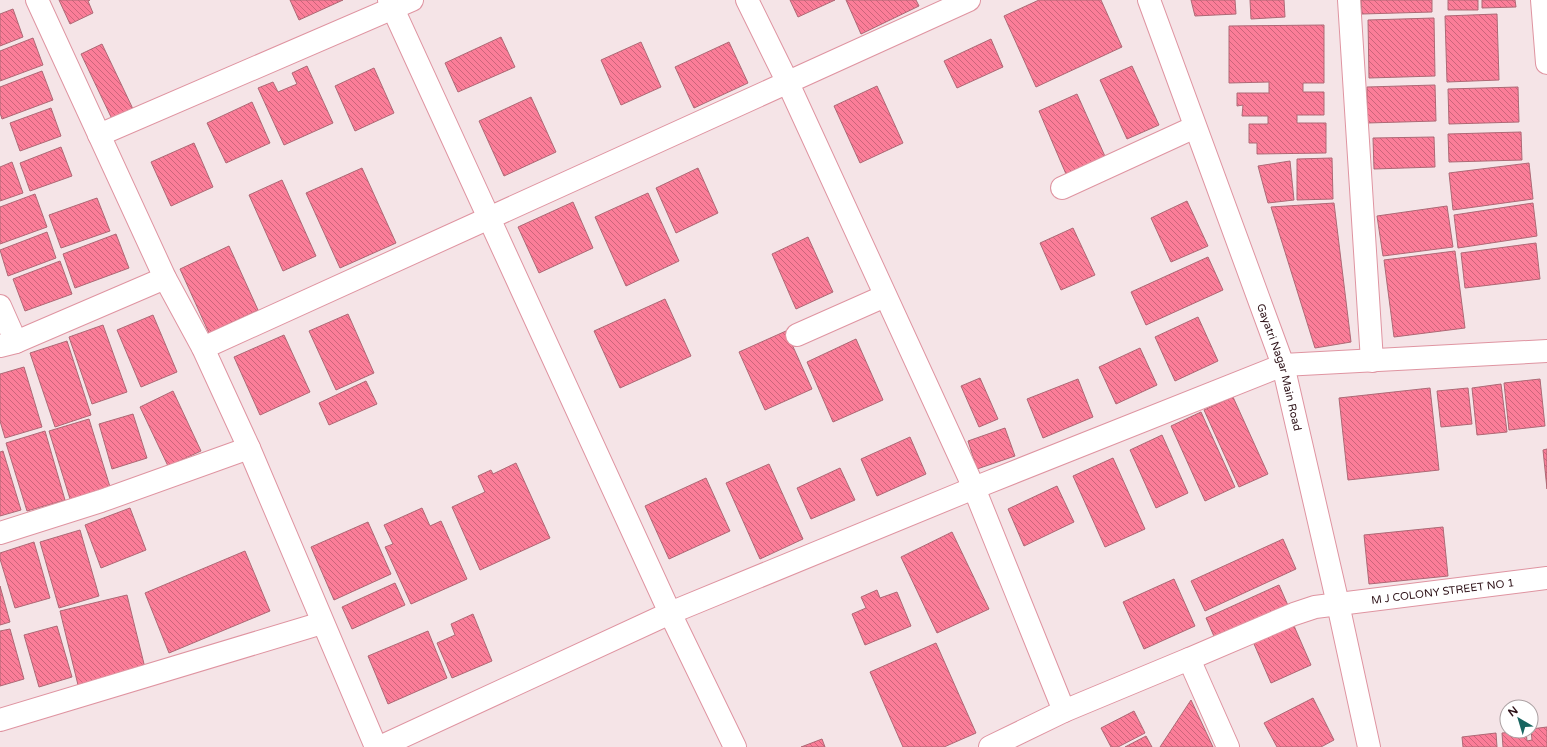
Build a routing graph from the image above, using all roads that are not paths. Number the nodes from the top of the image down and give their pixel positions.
1 (37, 0) edge
2 (747, 0) edge
3 (969, 0) edge
4 (1149, 0) edge
5 (1349, 0) edge
6 (1542, 0) edge
7 (398, 3) edge
8 (1547, 64) edge
9 (788, 81) junction
10 (1195, 128) junction
11 (99, 135) junction
12 (1062, 188) dead end
13 (488, 217) junction
14 (165, 278) junction
15 (885, 296) junction
16 (0, 306) edge
17 (797, 335) dead end
18 (8, 344) edge
19 (203, 348) junction
20 (1547, 351) edge
21 (1372, 361) junction
22 (1283, 365) junction
23 (249, 448) junction
24 (974, 488) junction
25 (0, 533) edge
26 (1547, 578) edge
27 (1338, 604) junction
28 (670, 613) junction
29 (322, 623) junction
30 (1189, 659) junction
31 (1064, 711) junction
32 (0, 720) edge
33 (1367, 746) edge
34 (376, 747) edge
35 (380, 747) edge
36 (735, 747) edge
37 (990, 747) edge
38 (1228, 747) edge

1 - 11 street
2 - 9 street
3 - 9 street
4 - 10 street, Gayatri Nagar Main Road
5 - 21 street
6 - 8 street
7 - 11 street
7 - 13 street
9 - 13 street
9 - 15 street
10 - 12 street
10 - 22 street, Gayatri Nagar Main Road
11 - 14 street
13 - 19 street
13 - 28 street
14 - 18 street
14 - 19 street
15 - 17 street
15 - 24 street
16 - 18 street
19 - 23 street
20 - 21 street
21 - 22 street
22 - 24 street
22 - 27 street, Gayatri Nagar Main Road
23 - 25 street
23 - 29 street
24 - 28 street
24 - 31 street
26 - 27 street, M J COLONY STREET NO 1
27 - 30 street, M J COLONY STREET NO 1
27 - 33 street, Gayatri Nagar Main Road
28 - 35 street
28 - 36 street
29 - 32 street
29 - 34 street
30 - 31 street, M J COLONY STREET NO 1
30 - 38 street
31 - 37 street, M J COLONY STREET NO 1

